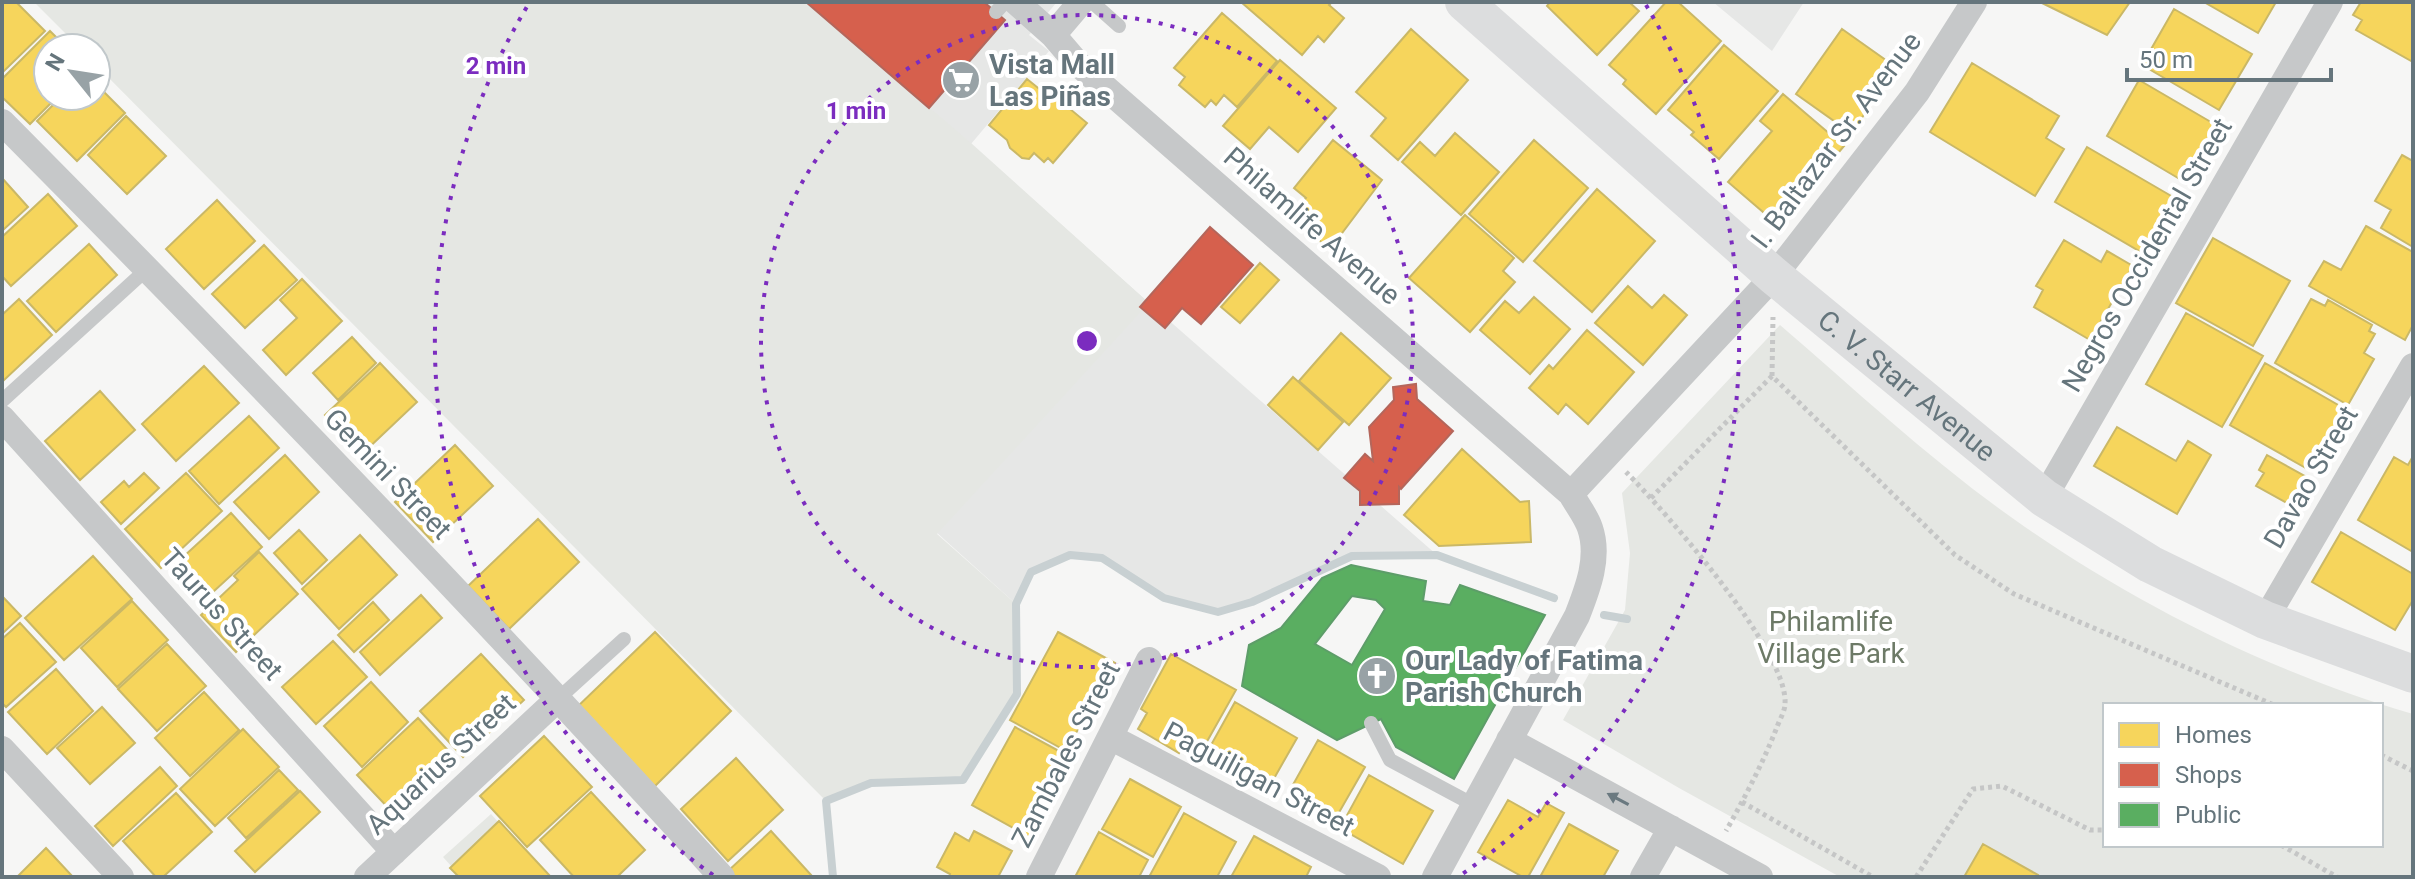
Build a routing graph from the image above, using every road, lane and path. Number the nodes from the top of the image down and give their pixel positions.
1 (1081, 2) edge
2 (1092, 2) edge
3 (1464, 2) edge
4 (1974, 2) edge
5 (2330, 2) edge
6 (1006, 5) edge
7 (1119, 26) dead end
8 (1053, 35) junction
9 (2, 122) edge
10 (147, 269) junction
11 (1774, 276) junction
12 (2413, 366) edge
13 (1772, 376) junction
14 (2, 401) edge
15 (2, 418) edge
16 (1608, 454) junction
17 (1571, 494) junction
18 (1651, 498) junction
19 (2044, 498) junction
20 (2265, 620) junction
21 (624, 639) dead end
22 (1149, 660) dead end
23 (2413, 674) edge
24 (559, 698) junction
25 (2269, 703) edge
26 (1371, 723) dead end
27 (1110, 737) junction
28 (1509, 740) junction
29 (2, 749) edge
30 (2383, 756) edge
31 (2413, 771) edge
32 (1742, 802) junction
33 (1474, 805) junction
34 (1671, 828) junction
35 (2103, 830) edge
36 (2284, 847) edge
37 (394, 852) junction
38 (1714, 852) junction
39 (121, 877) edge
40 (367, 877) edge
41 (722, 877) edge
42 (1039, 877) edge
43 (1378, 877) edge
44 (1435, 877) edge
45 (1643, 877) edge
46 (1760, 877) edge
47 (1873, 877) edge
48 (1916, 877) edge
49 (2337, 877) edge

1 - 8 street
2 - 7 lane
3 - 11 main road, C. V. Starr Avenue
4 - 11 street, I. Baltazar Sr. Avenue
5 - 19 street, Negros Occidental Street
6 - 8 street, Philamlife Avenue
8 - 17 street, Philamlife Avenue
9 - 10 street, Gemini Street
10 - 14 lane
10 - 24 street, Gemini Street
11 - 13 path
11 - 16 street, I. Baltazar Sr. Avenue
11 - 19 main road, C. V. Starr Avenue
12 - 20 street, Davao Street
13 - 18 path
13 - 25 path
15 - 37 street, Taurus Street
16 - 17 street, I. Baltazar Sr. Avenue
16 - 18 path
17 - 28 street
18 - 32 path
19 - 20 main road, C. V. Starr Avenue
20 - 23 main road, C. V. Starr Avenue
21 - 24 lane
22 - 27 street, Zambales Street
24 - 37 street, Aquarius Street
24 - 41 street, Gemini Street
26 - 33 lane
27 - 42 street, Zambales Street
27 - 43 street, Paguiligan Street
28 - 33 street
34 -> 28 street
29 - 39 street
30 - 31 path
32 - 38 path
32 - 47 path
33 - 44 street
34 - 38 street
34 - 45 street
35 - 48 path
36 - 49 path
37 - 40 street, Aquarius Street
38 - 46 street

